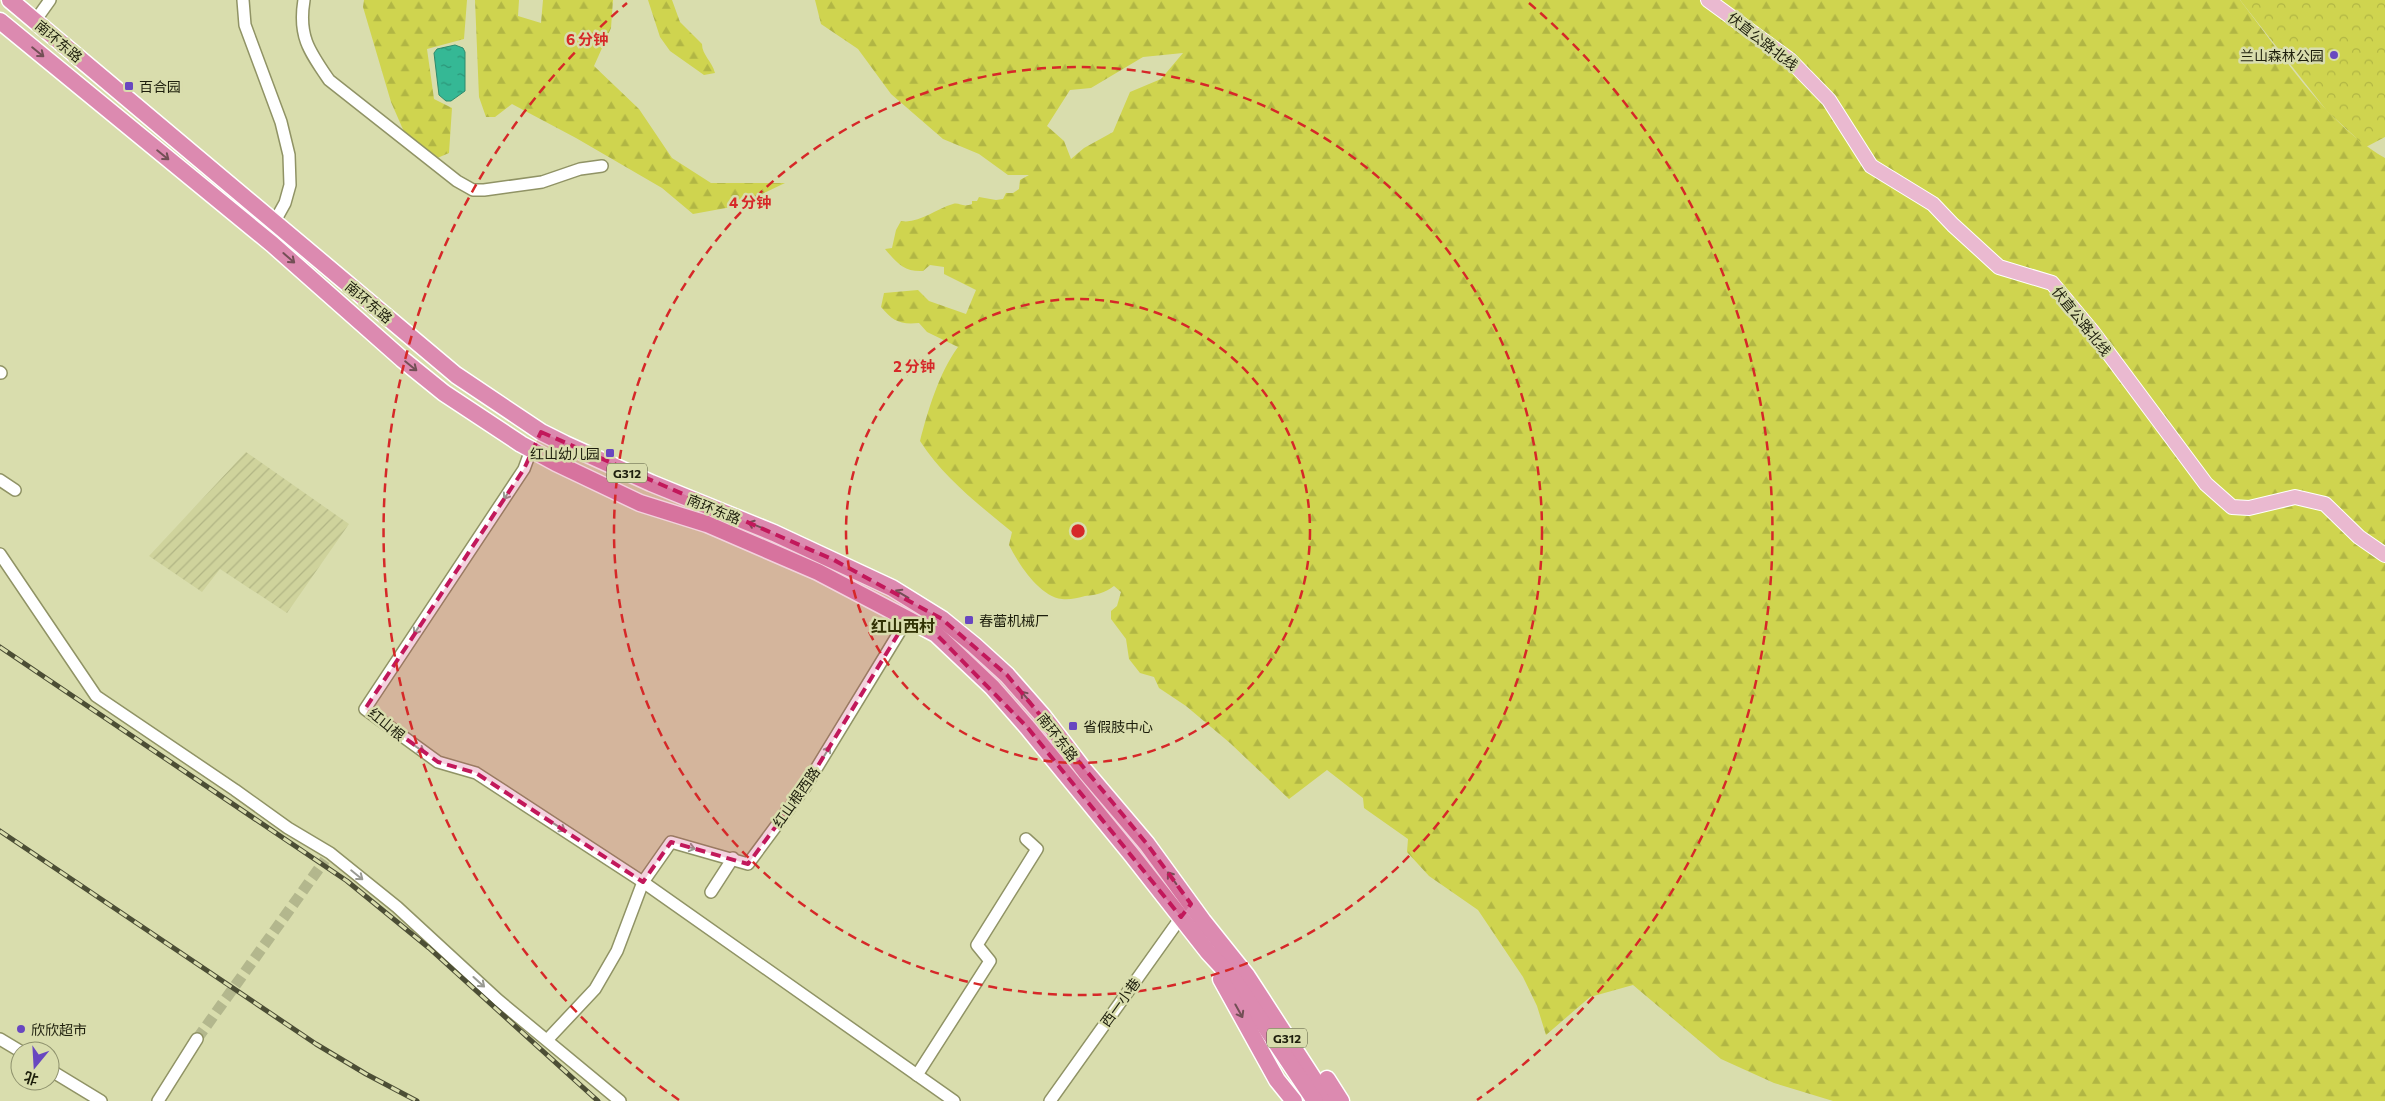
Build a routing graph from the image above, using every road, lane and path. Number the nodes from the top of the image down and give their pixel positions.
1 (10, 0) edge
2 (50, 0) edge
3 (243, 0) edge
4 (304, 0) edge
5 (1708, 0) edge
6 (35, 20) junction
7 (0, 21) edge
8 (602, 166) dead end
9 (275, 221) junction
10 (541, 432) junction
11 (531, 450) junction
12 (0, 480) edge
13 (15, 490) dead end
14 (0, 554) edge
15 (2385, 555) edge
16 (908, 618) junction
17 (1026, 839) dead end
18 (733, 858) junction
19 (643, 882) junction
20 (711, 892) dead end
21 (1191, 904) junction
22 (1181, 917) junction
23 (1223, 945) junction
24 (1208, 952) junction
25 (1240, 978) junction
26 (548, 1039) junction
27 (197, 1040) tunnel mouth
28 (917, 1075) junction
29 (60, 1076) edge
30 (101, 1101) edge
31 (158, 1101) edge
32 (620, 1101) edge
33 (954, 1101) edge
34 (1050, 1101) edge
35 (1294, 1101) edge
36 (1315, 1101) edge
37 (1328, 1101) edge
38 (1341, 1101) edge

1 - 6 highway, 南环东路 / G312
2 - 6 street
3 - 9 street
4 - 8 street
5 - 15 main road, 伏直公路北线
6 - 9 highway, 南环东路 / G312
7 -> 11 highway, 南环东路 / G312
9 - 10 highway, 南环东路 / G312
10 - 11 highway
21 -> 10 highway, 南环东路 / G312
11 - 16 highway, 南环东路 / G312
11 -> 19 street, 红山根
12 - 13 street
14 -> 26 street
18 -> 16 street, 红山根西路
16 - 22 highway, 南环东路 / G312
17 - 28 street
19 -> 18 street, 红山根西路
18 - 20 street
19 - 26 street
19 - 28 street
21 - 22 street, 西一小巷
21 - 23 highway, 南环东路 / G312
22 - 24 highway, 南环东路 / G312
22 - 34 street, 西一小巷
23 - 25 highway, 南环东路 / G312
23 - 38 highway
24 - 25 highway, 南环东路 / G312
24 -> 35 highway
25 - 36 highway, 南环东路 / G312
25 - 37 highway, 南环东路 / G312
26 - 32 street
27 - 31 street
28 - 33 street
29 - 30 street

